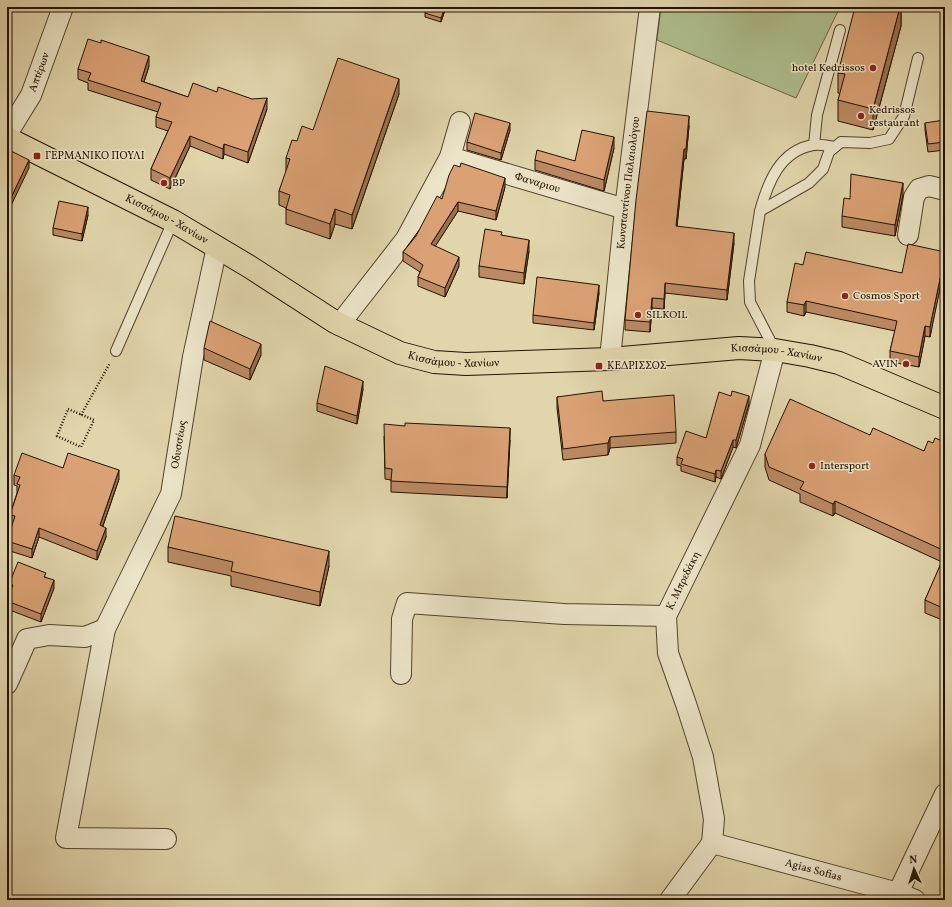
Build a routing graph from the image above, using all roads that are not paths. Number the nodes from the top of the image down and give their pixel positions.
1 (63, 7) edge
2 (650, 7) edge
3 (840, 30) dead end
4 (918, 58) dead end
5 (460, 122) dead end
6 (7, 134) edge
7 (7, 138) edge
8 (814, 145) junction
9 (835, 147) junction
10 (450, 157) junction
11 (945, 190) edge
12 (625, 210) junction
13 (760, 211) junction
14 (172, 221) junction
15 (908, 235) dead end
16 (217, 247) junction
17 (339, 324) junction
18 (775, 350) junction
19 (116, 351) road end
20 (610, 359) junction
21 (945, 408) edge
22 (666, 616) junction
23 (105, 629) junction
24 (402, 674) dead end
25 (7, 684) edge
26 (945, 794) edge
27 (166, 839) dead end
28 (712, 843) junction
29 (906, 896) edge
30 (670, 900) edge

1 - 6 street, Απτέρων
2 - 12 street, Κωνσταντίνου Παλαιολόγου
3 - 8 lane
4 - 9 lane
5 - 10 street
7 - 14 main road, Κισσάμου - Χανίων
8 - 9 lane
8 - 13 lane
9 - 13 lane
10 - 12 street, Φαναριου
10 - 17 street
11 - 15 street
12 - 20 street, Κωνσταντίνου Παλαιολόγου
13 - 18 lane
14 - 16 main road, Κισσάμου - Χανίων
14 - 19 lane
16 - 17 main road, Κισσάμου - Χανίων
16 - 23 street, Οδυσσέως
17 - 20 main road, Κισσάμου - Χανίων
18 - 20 main road, Κισσάμου - Χανίων
18 - 21 main road, Κισσάμου - Χανίων
18 - 22 street, Κ. Μπρεδάκη
22 - 24 street
22 - 28 street, Κ. Μπρεδάκη
23 - 25 street
23 - 27 street, Οδυσσέως
26 - 29 street
28 - 29 street, Agias Sofias
28 - 30 street

